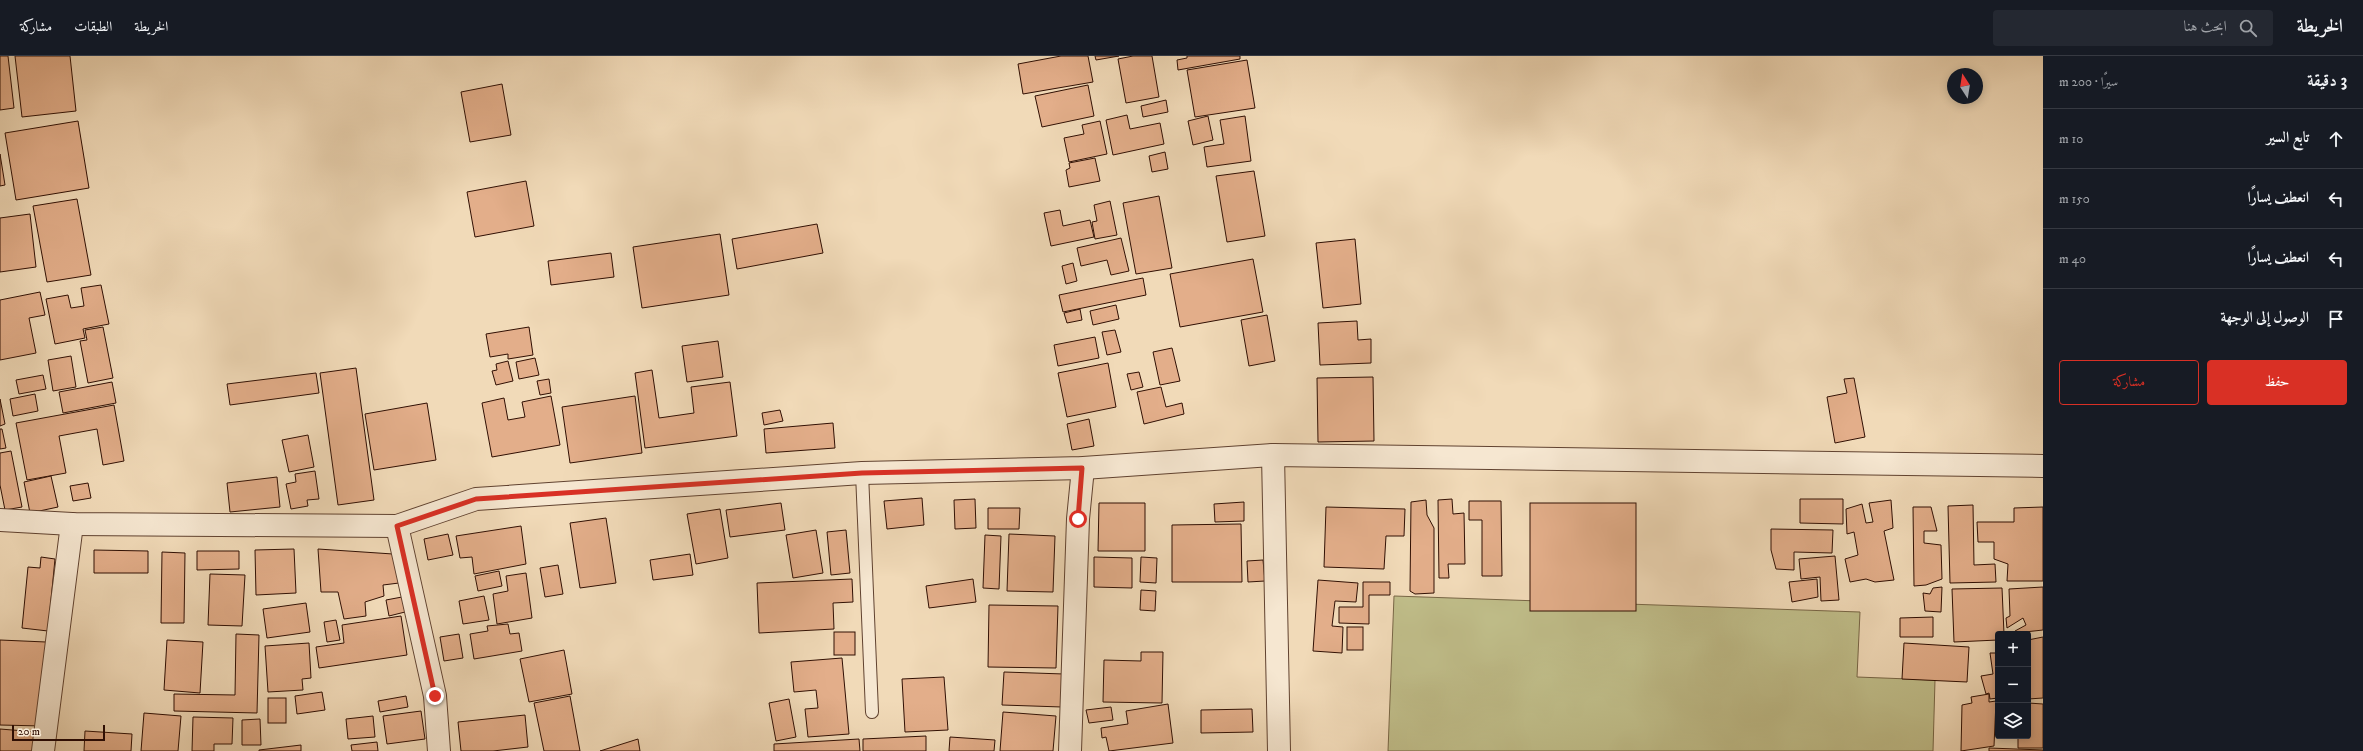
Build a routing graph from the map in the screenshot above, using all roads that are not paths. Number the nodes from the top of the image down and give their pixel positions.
1 (1273, 455) junction
2 (2043, 466) edge
3 (1082, 468) junction
4 (862, 473) junction
5 (0, 520) edge
6 (72, 524) junction
7 (397, 526) junction
8 (872, 712) dead end
9 (43, 751) edge
10 (439, 751) edge
11 (1070, 751) edge
12 (1279, 751) edge

1 - 2 street
1 - 3 street
1 - 12 street
3 - 4 street
3 - 11 street
4 - 7 street
4 - 8 lane
5 - 6 street
6 - 7 street
6 - 9 street
7 - 10 street

